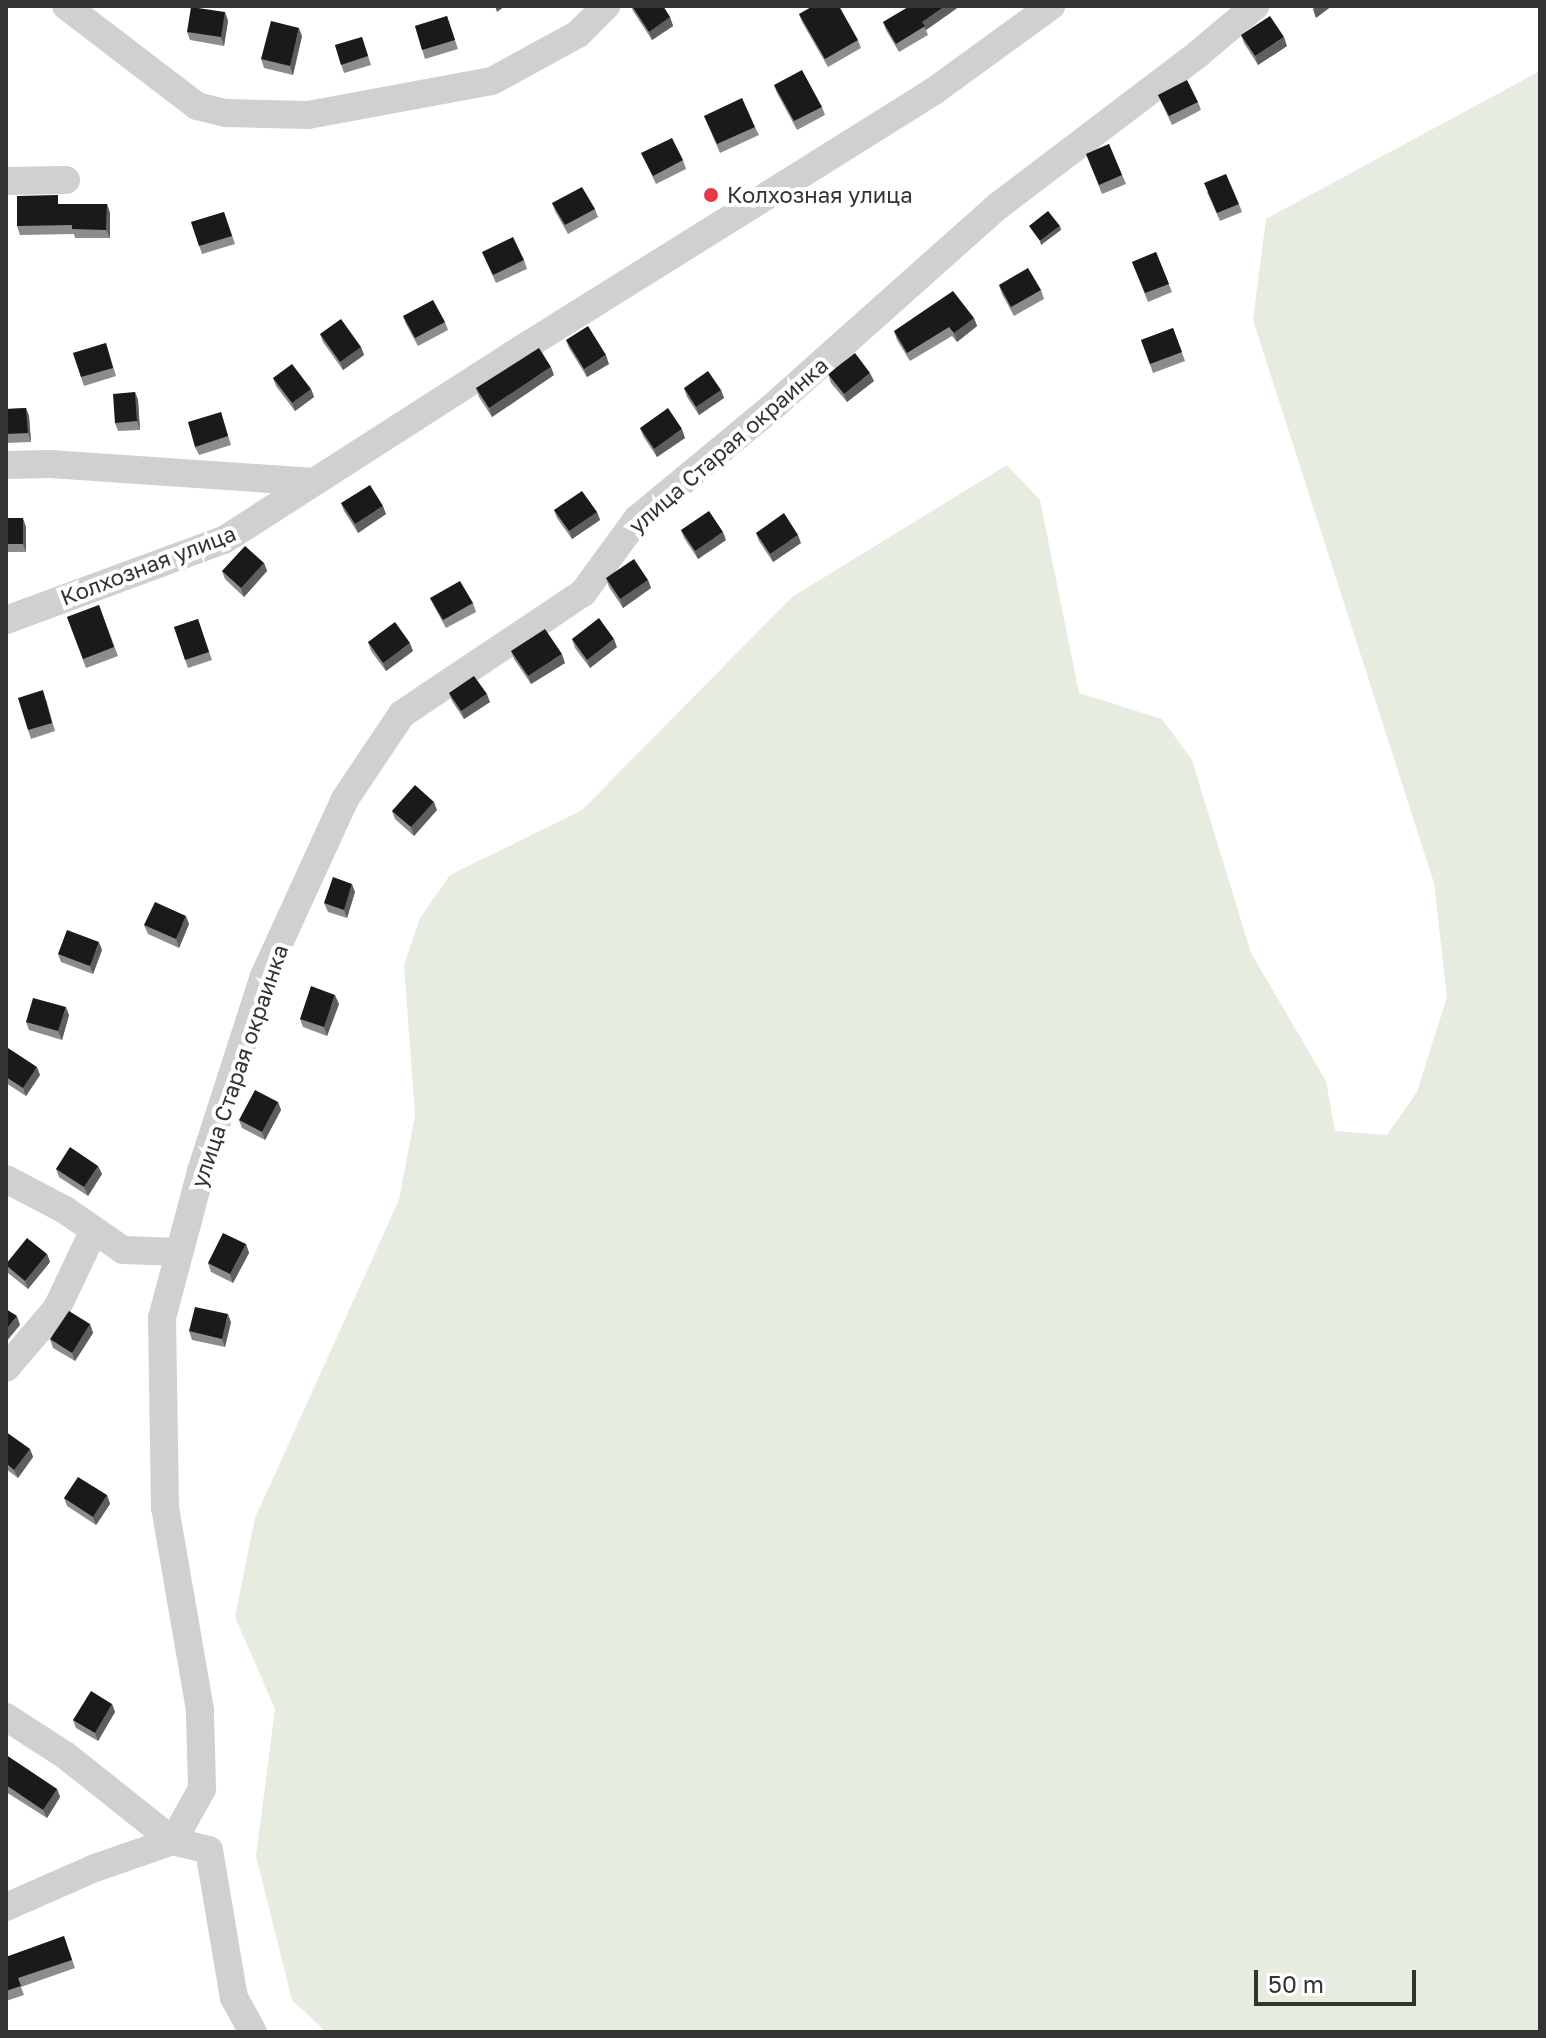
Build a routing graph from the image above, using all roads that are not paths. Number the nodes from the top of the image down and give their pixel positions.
1 (66, 6) edge
2 (606, 6) edge
3 (1051, 6) edge
4 (1255, 6) edge
5 (66, 180) dead end
6 (6, 181) edge
7 (6, 465) edge
8 (314, 482) junction
9 (6, 620) edge
10 (6, 1179) edge
11 (94, 1230) junction
12 (179, 1252) junction
13 (6, 1368) edge
14 (6, 1717) edge
15 (173, 1841) junction
16 (6, 1907) edge
17 (253, 2032) edge

1 - 2 street
3 - 8 street, Колхозная улица
4 - 12 street, улица Старая окраинка
5 - 6 street
7 - 8 street
8 - 9 street, Колхозная улица
10 - 11 street
11 - 12 street
11 - 13 street
12 - 15 street, улица Старая окраинка
14 - 15 street
15 - 16 street
15 - 17 street

